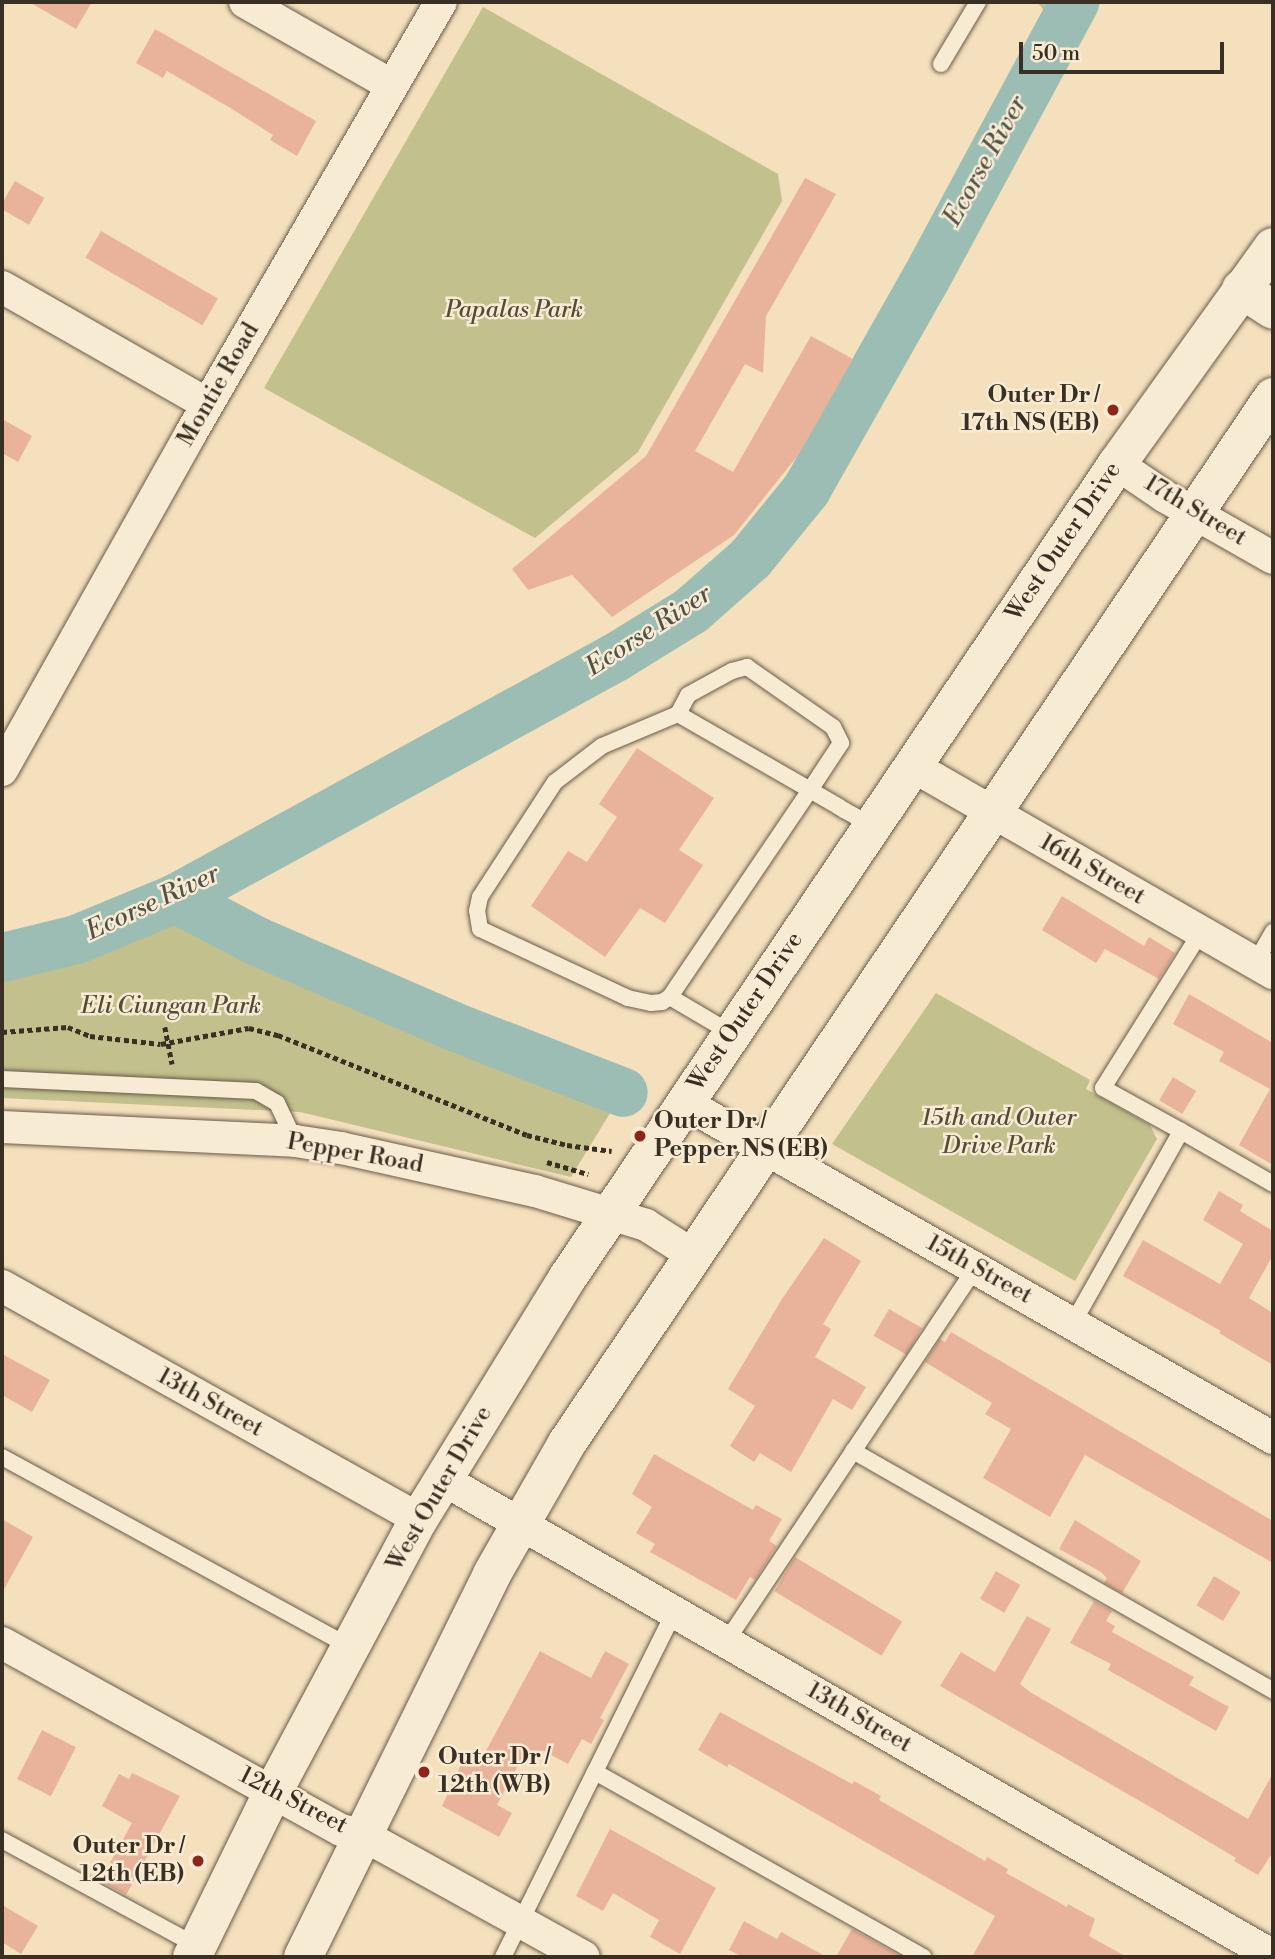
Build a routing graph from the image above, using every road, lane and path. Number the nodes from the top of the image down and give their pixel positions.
1 (245, 2) edge
2 (441, 2) edge
3 (978, 2) edge
4 (942, 64) dead end
5 (391, 85) junction
6 (1273, 247) edge
7 (2, 286) edge
8 (1241, 289) junction
9 (1273, 310) edge
10 (1273, 397) edge
11 (207, 404) junction
12 (1117, 464) junction
13 (1194, 512) junction
14 (1273, 558) edge
15 (678, 714) junction
16 (911, 765) junction
17 (2, 770) edge
18 (810, 790) junction
19 (991, 813) junction
20 (871, 825) junction
21 (1201, 932) junction
22 (1273, 932) edge
23 (1264, 968) edge
24 (670, 997) junction
25 (165, 1027) dead end
26 (2, 1032) edge
27 (731, 1033) junction
28 (169, 1042) junction
29 (172, 1064) dead end
30 (2, 1079) edge
31 (685, 1103) junction
32 (2, 1127) edge
33 (1181, 1131) junction
34 (295, 1141) junction
35 (764, 1149) junction
36 (612, 1151) dead end
37 (1273, 1184) edge
38 (610, 1214) junction
39 (693, 1255) junction
40 (975, 1268) junction
41 (2, 1286) edge
42 (1073, 1323) junction
43 (1273, 1438) edge
44 (853, 1451) junction
45 (2, 1457) edge
46 (444, 1480) junction
47 (419, 1519) junction
48 (520, 1524) junction
49 (674, 1612) junction
50 (726, 1642) junction
51 (2, 1643) edge
52 (351, 1647) junction
53 (1273, 1691) edge
54 (595, 1772) junction
55 (272, 1792) junction
56 (363, 1835) junction
57 (2, 1840) edge
58 (521, 1922) junction
59 (194, 1952) edge
60 (1273, 1956) edge
61 (303, 1957) edge
62 (503, 1957) edge
63 (584, 1957) edge
64 (923, 1957) edge

1 - 5 street
2 - 5 street, Montie Road
3 - 4 lane
5 - 11 street, Montie Road
6 - 8 main road, West Outer Drive
7 - 11 street
8 - 9 main road
8 - 12 main road, West Outer Drive
10 - 13 main road
11 - 17 street, Montie Road
12 - 13 street, 17th Street
12 - 16 main road, West Outer Drive
13 - 14 street, 17th Street
13 - 19 main road
15 - 18 lane
15 - 18 lane
15 - 24 lane
16 - 19 street, 16th Street
16 - 20 main road, West Outer Drive
18 - 20 lane
18 - 24 lane
19 - 21 street, 16th Street
19 - 35 main road
20 - 27 main road, West Outer Drive
21 - 23 street, 16th Street
21 - 33 lane
22 - 23 lane
24 - 27 lane
25 - 28 path
26 - 28 path
27 - 31 main road, West Outer Drive
28 - 29 path
28 - 36 path
30 - 34 lane
31 - 35 street, 15th Street
31 - 38 main road, West Outer Drive
32 - 34 street, Pepper Road
33 - 37 lane
33 - 42 lane
34 - 38 street, Pepper Road
35 - 39 main road
35 - 40 street, 15th Street
38 - 39 street, Pepper Road
38 - 46 main road, West Outer Drive
39 - 48 main road
40 - 42 street, 15th Street
40 - 44 lane
41 - 47 street, 13th Street
42 - 43 street, 15th Street
44 - 50 lane
44 - 53 lane
45 - 52 lane
46 - 47 main road, West Outer Drive
46 - 48 street, 13th Street
47 - 52 main road, West Outer Drive
48 - 49 street, 13th Street
48 - 56 main road
49 - 50 street, 13th Street
49 - 54 lane
50 - 60 street, 13th Street
51 - 55 street, 12th Street
52 - 55 main road, West Outer Drive
54 - 58 lane
54 - 64 lane
55 - 56 street, 12th Street
55 - 59 main road, West Outer Drive
56 - 58 street, 12th Street
56 - 61 main road
57 - 59 lane
58 - 62 lane
58 - 63 street, 12th Street

